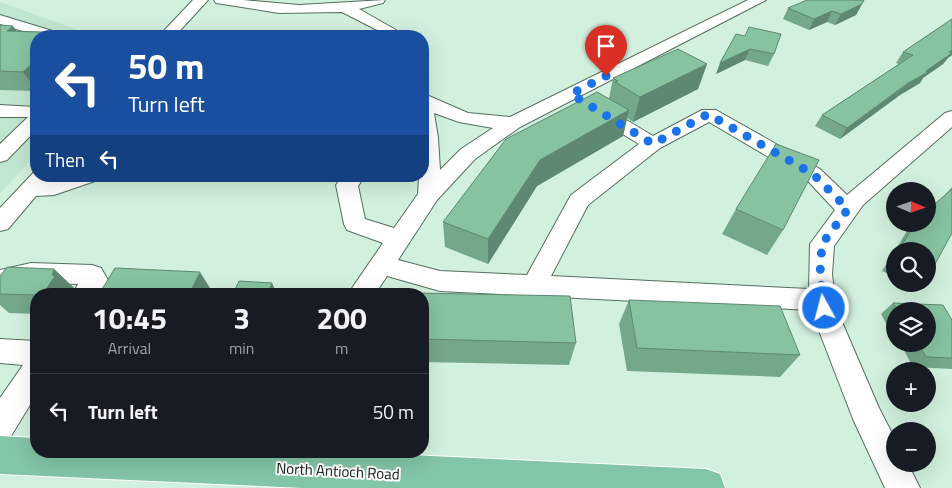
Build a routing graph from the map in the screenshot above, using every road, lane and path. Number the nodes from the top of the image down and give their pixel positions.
1 (201, 0) edge
2 (221, 0) edge
3 (378, 0) edge
4 (390, 0) edge
5 (748, 2) edge
6 (344, 7) junction
7 (0, 20) edge
8 (34, 30) edge
9 (173, 30) edge
10 (383, 30) edge
11 (388, 30) edge
12 (571, 94) junction
13 (429, 103) edge
14 (0, 111) edge
15 (30, 112) edge
16 (952, 117) edge
17 (513, 123) junction
18 (30, 126) edge
19 (653, 144) junction
20 (0, 155) edge
21 (71, 182) edge
22 (349, 182) edge
23 (428, 182) edge
24 (36, 183) edge
25 (429, 195) junction
26 (848, 209) junction
27 (0, 223) edge
28 (398, 239) junction
29 (381, 265) junction
30 (0, 282) edge
31 (534, 285) junction
32 (90, 288) edge
33 (365, 288) edge
34 (822, 300) junction
35 (0, 351) edge
36 (30, 353) edge
37 (30, 379) edge
38 (0, 425) edge
39 (0, 455) edge
40 (30, 455) edge
41 (168, 458) edge
42 (268, 474) edge
43 (706, 488) edge
44 (903, 488) edge

1 - 9 street
2 - 6 street
3 - 6 street
4 - 11 street
5 - 12 street
6 - 10 street
7 - 8 street
12 - 17 street
12 - 19 street
13 - 17 street
14 - 15 street
16 - 26 street
17 - 25 street
18 - 20 street
19 - 26 street
19 - 31 street
21 - 24 street
22 - 28 street
23 - 25 street
24 - 27 street
25 - 28 street
26 - 34 street
28 - 29 street
29 - 31 street
29 - 33 street
30 - 32 street
31 - 34 street
34 - 44 street
35 - 36 street
37 - 38 street
39 - 40 main road, North Antioch Road
41 - 42 main road, North Antioch Road
42 - 43 main road, North Antioch Road

